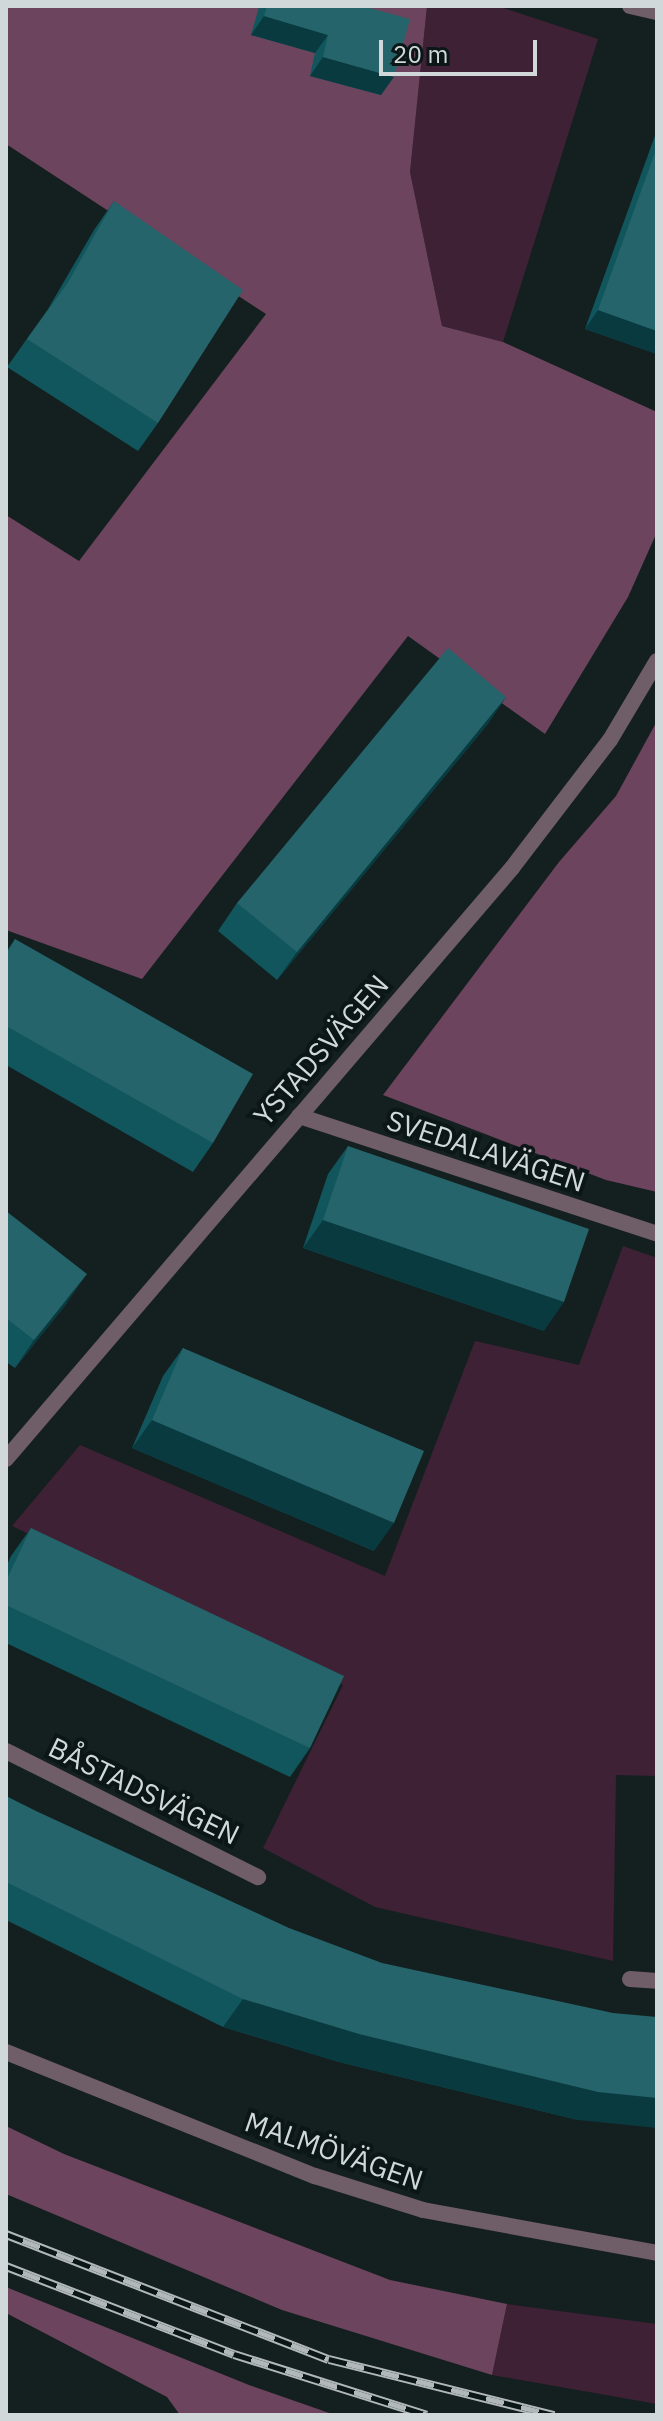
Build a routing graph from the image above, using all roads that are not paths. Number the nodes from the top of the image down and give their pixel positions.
1 (630, 6) edge
2 (657, 12) edge
3 (657, 661) edge
4 (299, 1116) junction
5 (657, 1234) edge
6 (6, 1459) edge
7 (6, 1751) edge
8 (258, 1877) dead end
9 (630, 1979) dead end
10 (657, 1981) edge
11 (6, 2052) edge
12 (657, 2253) edge

1 - 2 street
3 - 4 street, YSTADSVÄGEN
4 - 5 street, SVEDALAVÄGEN
4 - 6 street, YSTADSVÄGEN
7 - 8 street, BÅSTADSVÄGEN
9 - 10 street
11 - 12 street, MALMÖVÄGEN

